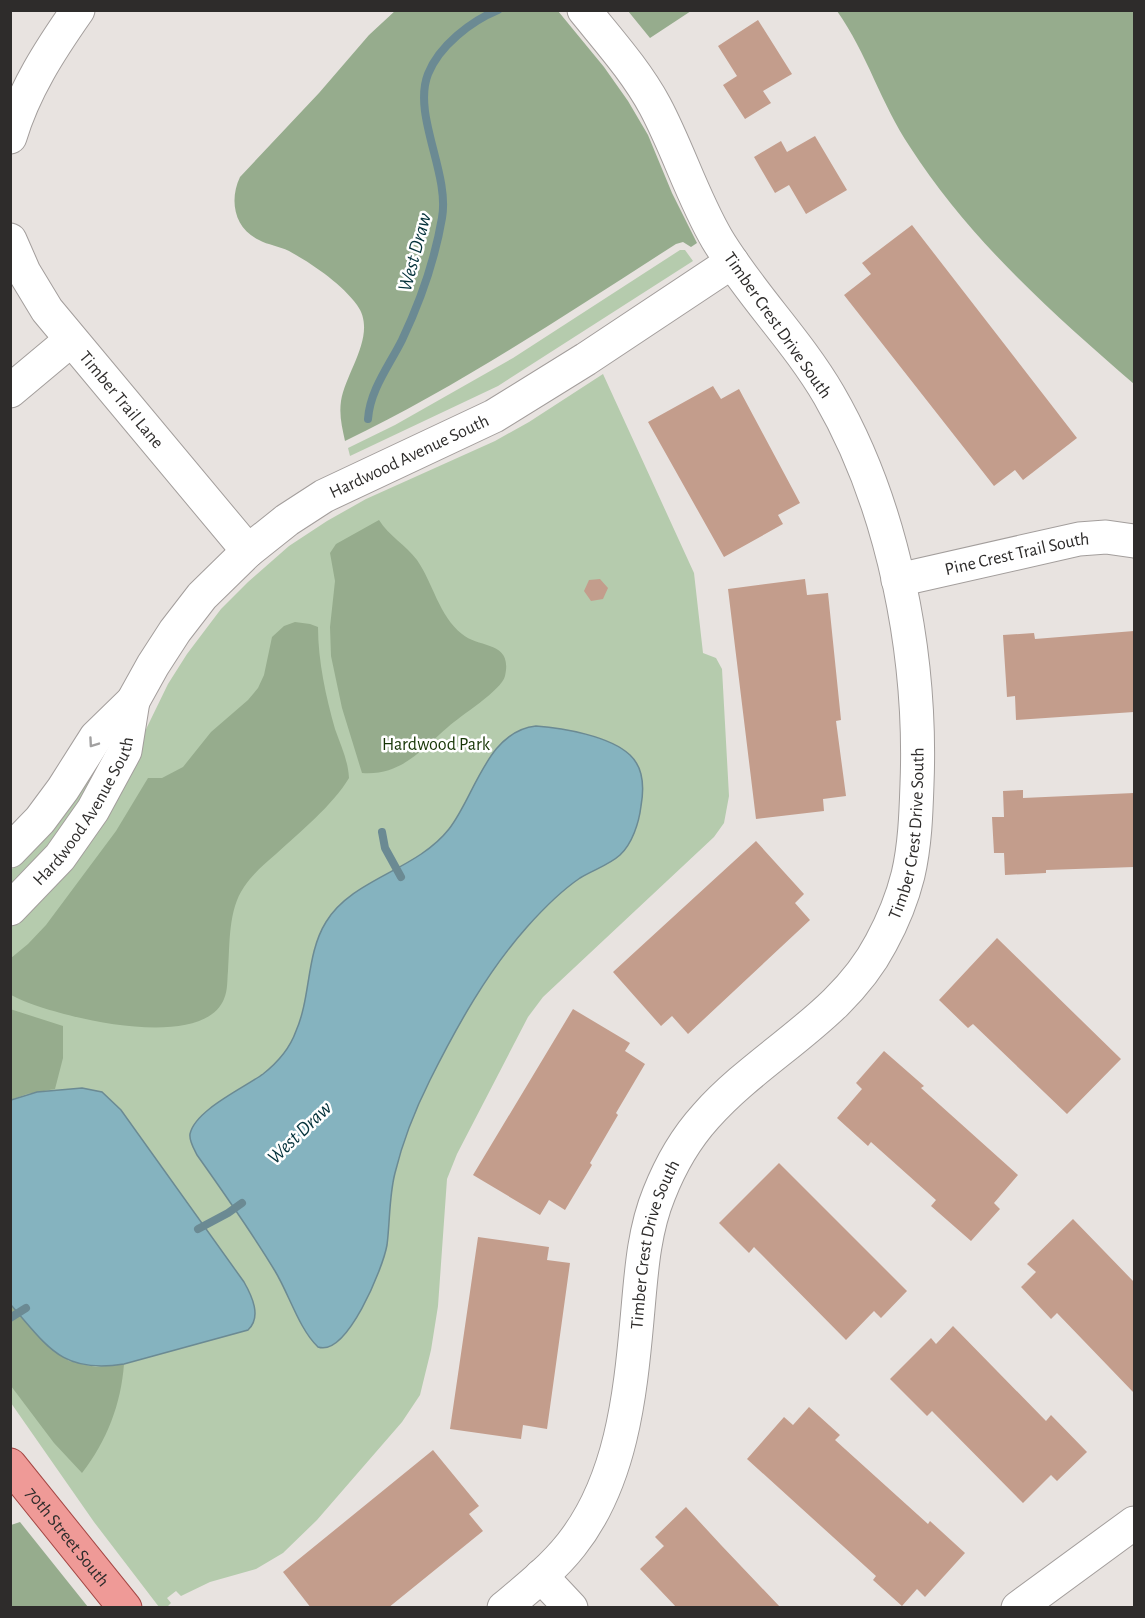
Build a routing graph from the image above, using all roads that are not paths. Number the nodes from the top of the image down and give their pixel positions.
1 (78, 10) edge
2 (584, 10) edge
3 (10, 137) edge
4 (10, 240) edge
5 (732, 262) junction
6 (71, 340) junction
7 (10, 391) edge
8 (1134, 541) edge
9 (248, 550) junction
10 (898, 580) junction
11 (133, 700) junction
12 (10, 851) edge
13 (10, 909) edge
14 (10, 1465) edge
15 (1134, 1523) edge
16 (541, 1576) junction
17 (124, 1608) edge
18 (504, 1608) edge
19 (571, 1608) edge
20 (1018, 1608) edge

1 - 3 street
2 - 5 street, Timber Crest Drive South
4 - 6 street, Timber Trail Lane
5 - 9 street, Hardwood Avenue South
5 - 10 street, Timber Crest Drive South
6 - 7 street
6 - 9 street, Timber Trail Lane
8 - 10 street, Pine Crest Trail South
9 - 11 street, Hardwood Avenue South
10 - 16 street, Timber Crest Drive South
11 -> 12 street, Hardwood Avenue South
11 - 13 street, Hardwood Avenue South
14 - 17 main road, 70th Street South
15 - 20 street
16 - 18 street, Timber Crest Drive South
16 - 19 street

